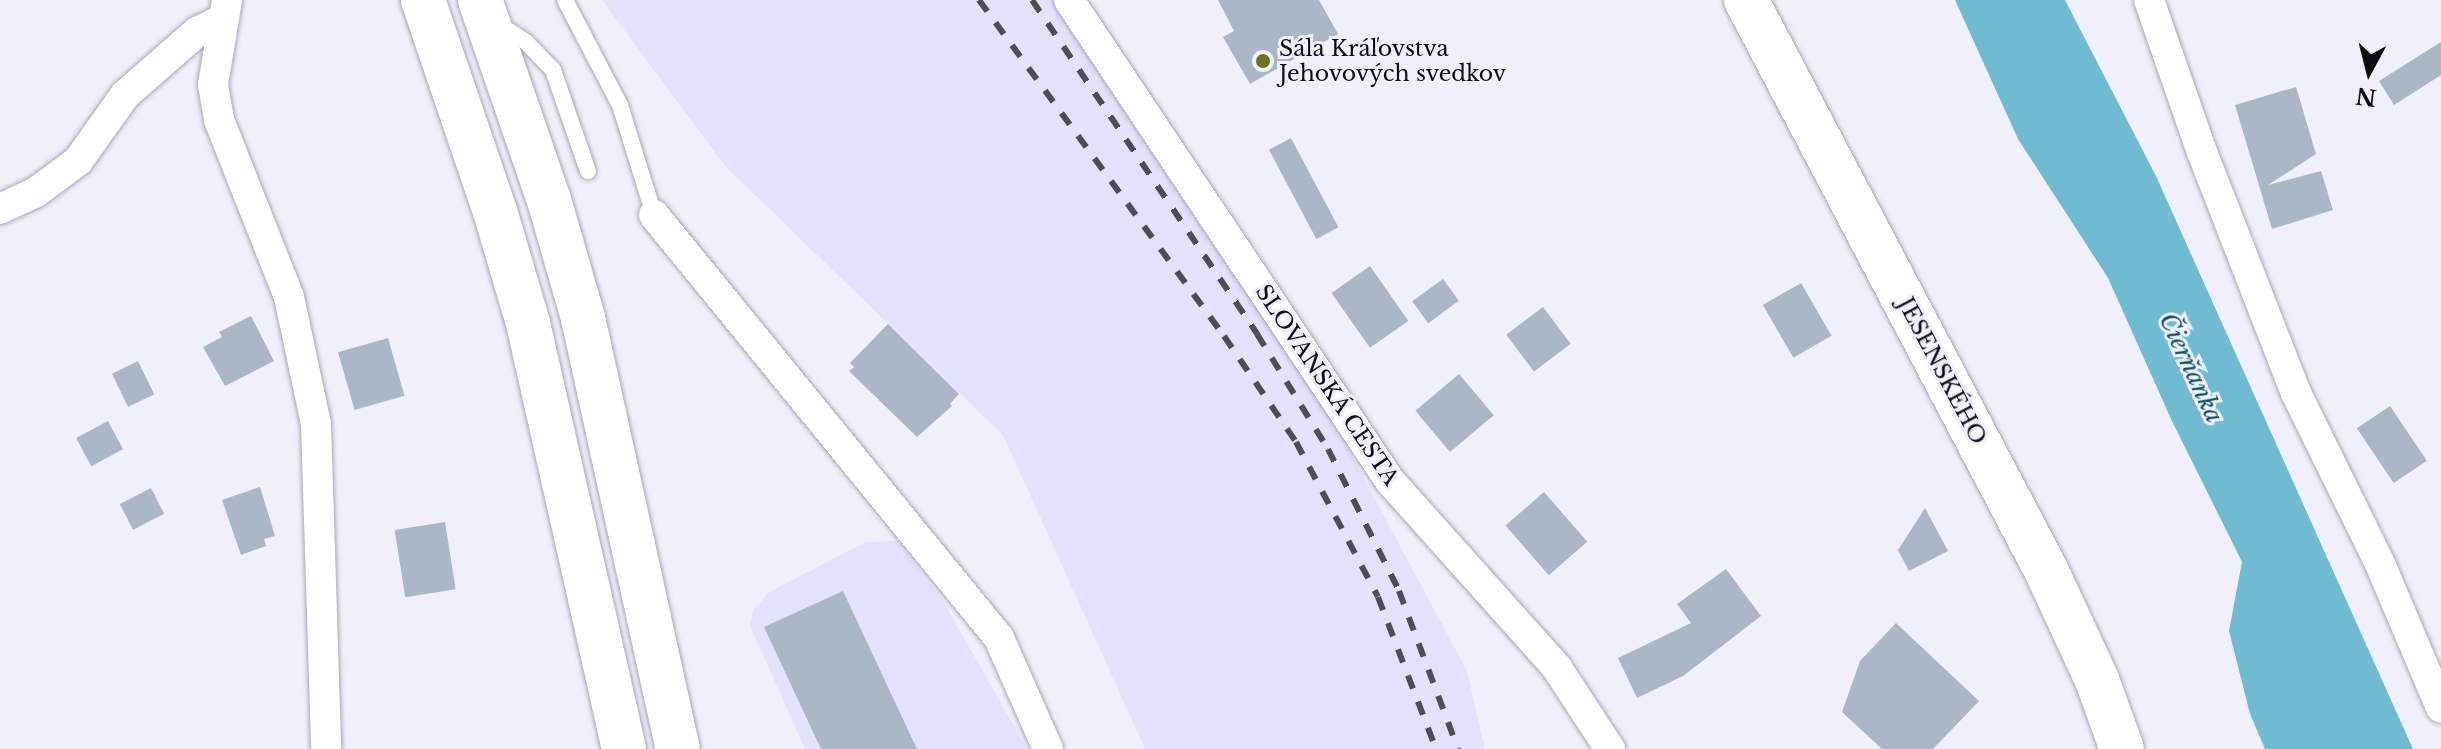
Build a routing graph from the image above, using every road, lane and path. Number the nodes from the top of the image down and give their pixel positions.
1 (423, 0) edge
2 (565, 0) edge
3 (1069, 0) edge
4 (1746, 0) edge
5 (2149, 0) edge
6 (483, 8) edge
7 (224, 10) edge
8 (588, 171) dead end
9 (0, 209) edge
10 (654, 215) joint
11 (2441, 708) edge
12 (326, 749) edge
13 (624, 749) edge
14 (678, 749) edge
15 (1048, 749) edge
16 (1610, 749) edge
17 (2122, 749) edge

1 - 13 main road
2 - 10 lane
3 - 16 street, SLOVANSKÁ CESTA
4 - 17 main road, JESENSKÉHO
5 - 11 street
6 - 8 lane
6 - 14 main road
7 - 9 street
7 - 12 street
10 - 15 street

